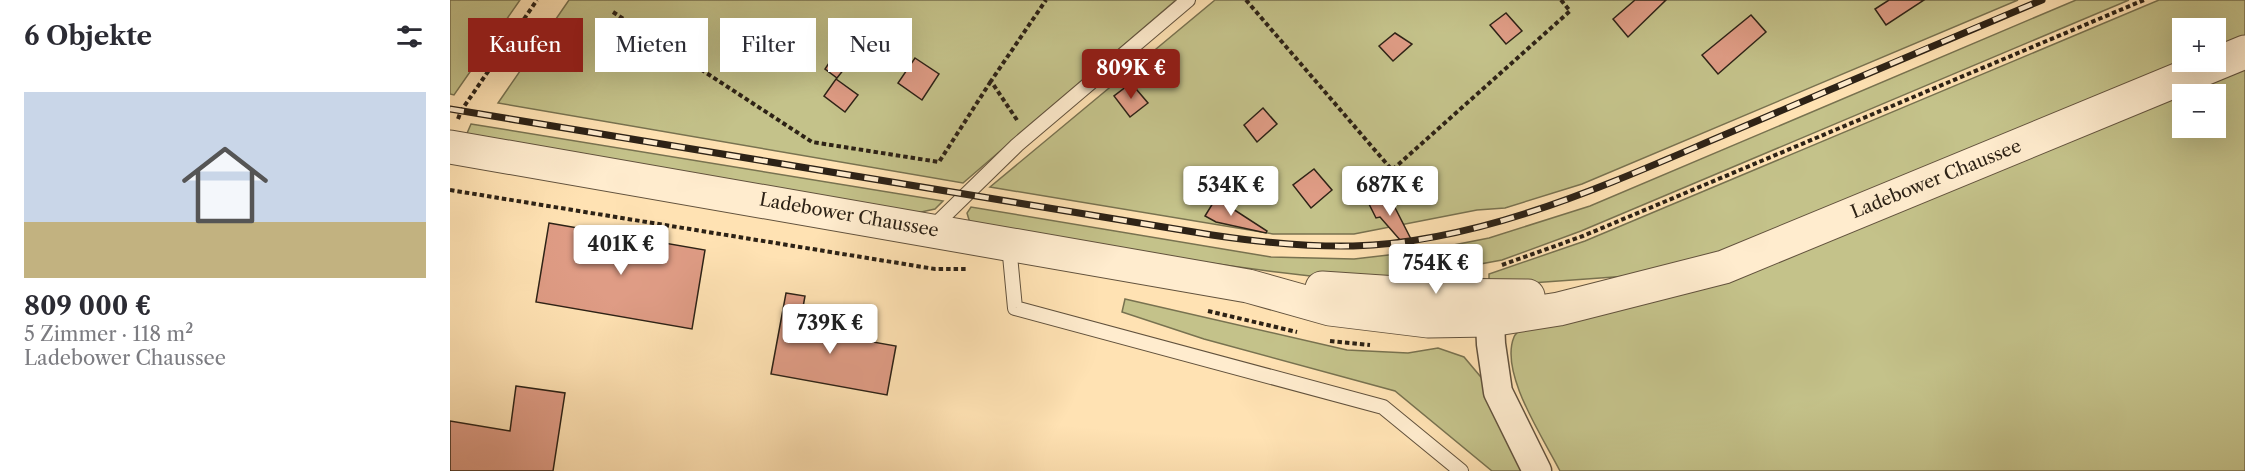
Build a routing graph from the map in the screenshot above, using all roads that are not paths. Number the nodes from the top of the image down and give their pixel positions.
1 (1188, 0) edge
2 (2245, 52) edge
3 (454, 133) edge
4 (932, 229) junction
5 (1010, 256) junction
6 (1491, 294) junction
7 (1461, 471) edge
8 (1537, 471) edge

1 - 4 lane
2 - 6 street, Ladebower Chaussee
3 - 4 street, Ladebower Chaussee
4 - 5 street, Ladebower Chaussee
5 - 6 street, Ladebower Chaussee
5 - 7 lane
6 - 8 street

